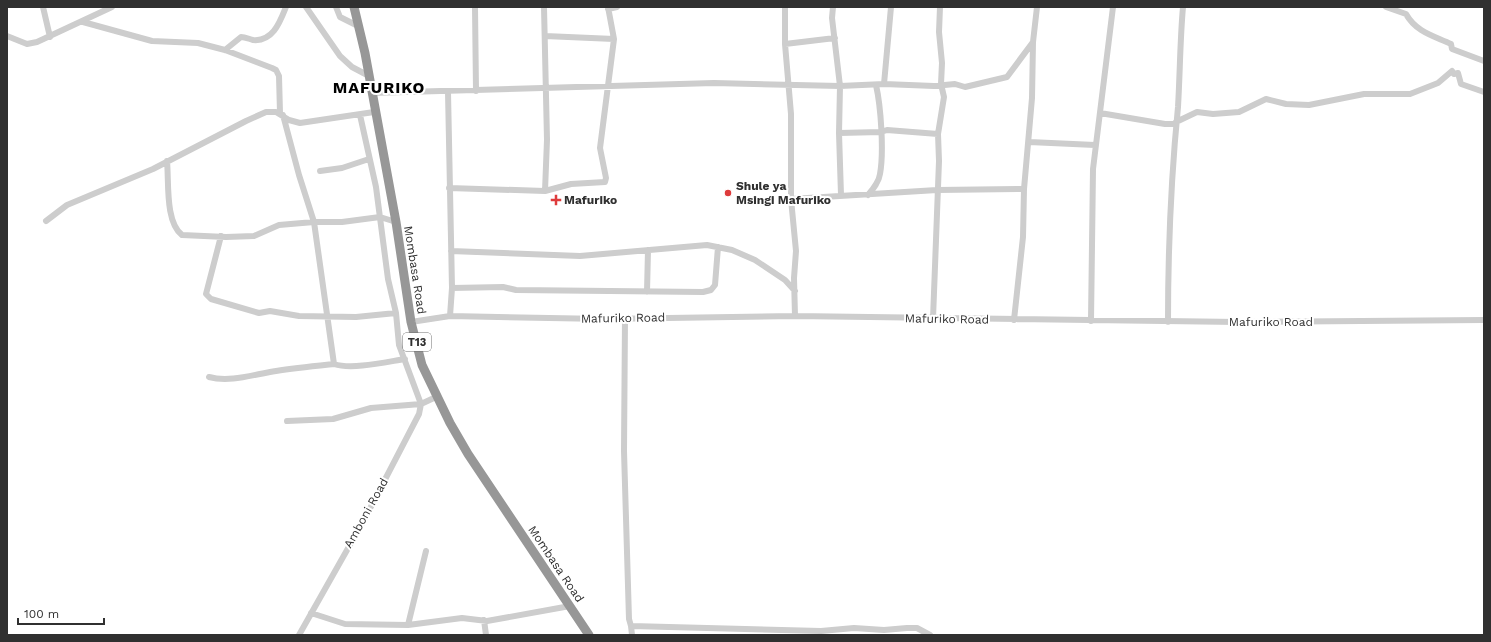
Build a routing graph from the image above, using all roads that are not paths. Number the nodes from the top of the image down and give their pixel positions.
1 (43, 7) edge
2 (112, 7) edge
3 (286, 7) edge
4 (306, 7) edge
5 (336, 7) edge
6 (354, 7) edge
7 (475, 7) edge
8 (544, 7) edge
9 (617, 7) edge
10 (785, 7) edge
11 (833, 7) edge
12 (891, 7) edge
13 (940, 7) edge
14 (1037, 7) edge
15 (1113, 7) edge
16 (1184, 7) edge
17 (1386, 7) edge
18 (608, 8) edge
19 (84, 22) junction
20 (358, 26) junction
21 (7, 36) edge
22 (545, 36) junction
23 (50, 37) junction
24 (835, 38) junction
25 (614, 39) junction
26 (1033, 42) junction
27 (785, 44) junction
28 (225, 50) junction
29 (1484, 61) edge
30 (368, 76) junction
31 (884, 84) junction
32 (941, 84) junction
33 (788, 85) junction
34 (876, 85) junction
35 (840, 86) junction
36 (608, 87) junction
37 (546, 89) junction
38 (476, 91) junction
39 (448, 92) junction
40 (1484, 92) edge
41 (371, 93) junction
42 (374, 112) junction
43 (1100, 113) junction
44 (281, 114) junction
45 (360, 115) junction
46 (1176, 123) junction
47 (880, 132) junction
48 (839, 133) junction
49 (938, 134) junction
50 (1029, 142) junction
51 (1095, 145) junction
52 (369, 159) junction
53 (167, 161) junction
54 (320, 171) dead end
55 (449, 188) junction
56 (1024, 189) junction
57 (937, 190) junction
58 (545, 191) junction
59 (841, 195) junction
60 (868, 195) junction
61 (791, 199) junction
62 (380, 217) junction
63 (46, 221) dead end
64 (314, 222) junction
65 (396, 222) junction
66 (221, 236) junction
67 (718, 247) junction
68 (648, 250) junction
69 (451, 251) junction
70 (452, 288) junction
71 (794, 291) junction
72 (647, 292) junction
73 (396, 313) junction
74 (450, 316) junction
75 (795, 316) junction
76 (328, 317) junction
77 (625, 318) junction
78 (933, 319) junction
79 (1014, 320) junction
80 (1484, 320) edge
81 (1091, 321) junction
82 (411, 322) junction
83 (1168, 322) junction
84 (405, 359) junction
85 (334, 364) junction
86 (209, 377) dead end
87 (436, 397) junction
88 (422, 404) junction
89 (287, 421) dead end
90 (426, 551) dead end
91 (570, 606) junction
92 (311, 613) junction
93 (484, 620) junction
94 (408, 625) junction
95 (631, 626) junction
96 (299, 635) edge
97 (486, 635) edge
98 (590, 635) edge
99 (632, 635) edge
100 (930, 635) edge

1 - 23 street
2 - 19 street
3 - 28 street
4 - 30 street
5 - 20 street
6 - 20 highway, Mombasa Road / T13
7 - 38 street
8 - 22 street
9 - 18 street
10 - 27 street
11 - 24 street
12 - 31 street
13 - 32 street
14 - 26 street
15 - 43 street
16 - 46 street
17 - 29 street
18 - 25 street
19 - 23 street
19 - 28 street
20 - 30 highway, Mombasa Road / T13
21 - 23 street
22 - 25 street
22 - 37 street
24 - 27 street
24 - 35 street
25 - 36 street
26 - 32 street
26 - 50 street
27 - 33 street
28 - 44 street
30 - 41 highway, Mombasa Road / T13
31 - 32 street
31 - 34 street
32 - 49 street
33 - 35 street
33 - 36 street
33 - 61 street
34 - 35 street
34 - 47 street
35 - 48 street
36 - 37 street
36 - 58 street
37 - 38 street
37 - 58 street
38 - 39 street
39 - 41 street
39 - 55 street
40 - 46 street
41 - 42 highway, Mombasa Road / T13
42 - 45 street
42 - 65 highway, Mombasa Road / T13
43 - 46 street
43 - 51 street
44 - 45 street
44 - 53 street
44 - 64 street
45 - 52 street
46 - 83 street
47 - 48 street
47 - 49 street
47 - 60 street
48 - 59 street
49 - 57 street
50 - 51 street
50 - 56 street
51 - 81 street
52 - 54 street
52 - 62 street
53 - 63 street
53 - 66 street
55 - 58 street
55 - 69 street
56 - 57 street
56 - 79 street
57 - 60 street
57 - 78 street
59 - 60 street
59 - 61 street
61 - 71 street
62 - 64 street
62 - 65 street
62 - 73 street
64 - 66 street
64 - 76 street
65 - 82 highway, Mombasa Road / T13
66 - 76 street
67 - 68 street
67 - 71 street
67 - 72 street
68 - 69 street
68 - 72 street
69 - 70 street
70 - 72 street
70 - 74 street
71 - 75 street
73 - 76 street
73 - 84 street
74 - 77 street, Mafuriko Road
74 - 82 street, Mafuriko Road
75 - 77 street, Mafuriko Road
75 - 78 street, Mafuriko Road
76 - 85 street
77 - 95 street
78 - 79 street, Mafuriko Road
79 - 81 street, Mafuriko Road
80 - 83 street, Mafuriko Road
81 - 83 street, Mafuriko Road
82 - 87 highway, Mombasa Road / T13
84 - 85 street
84 - 88 street
85 - 86 street
87 - 88 street
87 - 91 highway, Mombasa Road / T13
88 - 89 street
88 - 92 street, Amboni Road
90 - 94 street
91 - 93 street
91 - 98 highway, Mombasa Road / T13
92 - 94 street
92 - 96 street, Amboni Road
93 - 94 street
93 - 97 street
95 - 99 street
95 - 100 street

